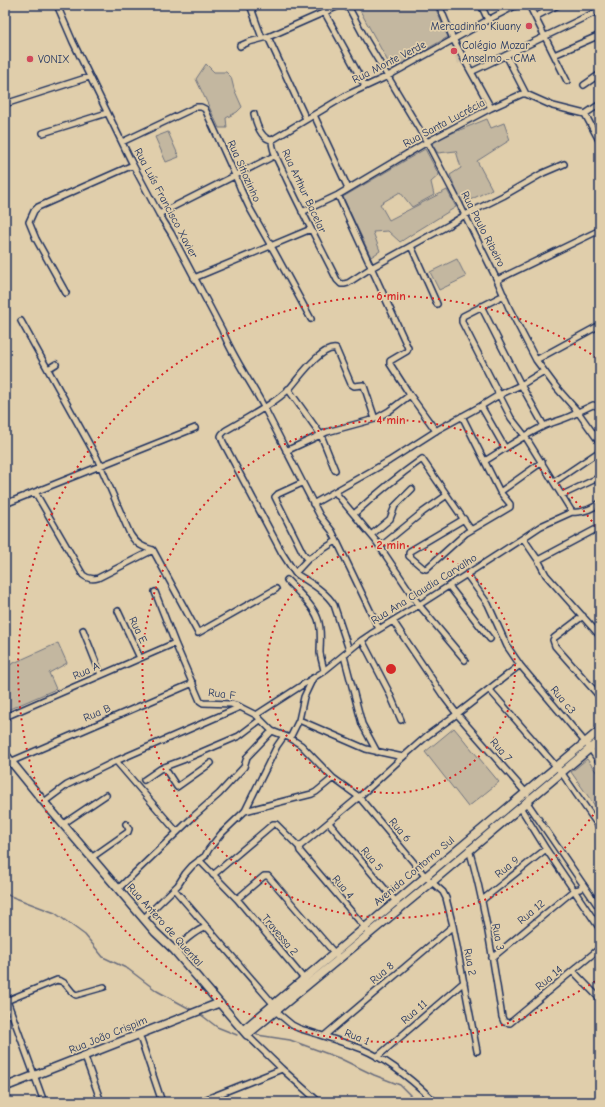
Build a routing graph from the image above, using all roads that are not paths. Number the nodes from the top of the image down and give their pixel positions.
1 (57, 5) edge
2 (250, 5) edge
3 (341, 5) edge
4 (438, 5) edge
5 (481, 5) edge
6 (517, 5) edge
7 (529, 5) edge
8 (558, 5) edge
9 (328, 9) edge
10 (600, 10) edge
11 (535, 17) junction
12 (488, 20) junction
13 (600, 35) edge
14 (268, 37) junction
15 (545, 37) junction
16 (262, 38) junction
17 (453, 39) junction
18 (240, 46) dead end
19 (506, 55) junction
20 (554, 55) junction
21 (471, 72) junction
22 (600, 74) edge
23 (388, 76) junction
24 (89, 77) junction
25 (567, 81) dead end
26 (365, 86) junction
27 (584, 86) dead end
28 (526, 94) junction
29 (5, 104) edge
30 (600, 104) edge
31 (491, 108) junction
32 (107, 113) junction
33 (254, 114) dead end
34 (585, 114) junction
35 (314, 115) junction
36 (306, 119) junction
37 (43, 133) dead end
38 (272, 140) junction
39 (122, 142) junction
40 (427, 142) junction
41 (600, 142) edge
42 (276, 155) junction
43 (564, 164) dead end
44 (132, 165) junction
45 (235, 175) junction
46 (348, 188) junction
47 (338, 195) junction
48 (302, 212) junction
49 (159, 214) junction
50 (465, 215) junction
51 (311, 229) junction
52 (600, 230) edge
53 (271, 246) junction
54 (411, 246) junction
55 (372, 268) junction
56 (194, 278) junction
57 (498, 280) junction
58 (66, 293) dead end
59 (504, 295) junction
60 (437, 304) dead end
61 (481, 306) junction
62 (311, 319) dead end
63 (21, 321) dead end
64 (600, 325) edge
65 (536, 360) junction
66 (56, 364) dead end
67 (48, 369) junction
68 (544, 371) junction
69 (521, 385) junction
70 (288, 389) junction
71 (410, 395) junction
72 (499, 395) junction
73 (481, 406) junction
74 (264, 407) junction
75 (600, 407) edge
76 (578, 412) junction
77 (462, 416) junction
78 (376, 419) junction
79 (544, 426) junction
80 (195, 428) dead end
81 (436, 431) junction
82 (321, 435) junction
83 (525, 436) junction
84 (600, 443) edge
85 (505, 448) junction
86 (286, 451) junction
87 (600, 451) edge
88 (485, 461) junction
89 (542, 462) junction
90 (100, 466) junction
91 (335, 470) dead end
92 (600, 477) edge
93 (302, 482) junction
94 (554, 482) junction
95 (412, 489) dead end
96 (35, 492) junction
97 (334, 492) junction
98 (500, 492) junction
99 (447, 495) junction
100 (562, 495) junction
101 (600, 503) edge
102 (5, 504) edge
103 (313, 504) junction
104 (572, 512) junction
105 (354, 514) junction
106 (464, 519) junction
107 (600, 527) edge
108 (471, 530) junction
109 (371, 535) junction
110 (523, 538) junction
111 (336, 541) junction
112 (380, 547) junction
113 (153, 550) junction
114 (308, 559) junction
115 (538, 560) junction
116 (294, 573) junction
117 (467, 575) junction
118 (287, 580) dead end
119 (449, 586) junction
120 (276, 589) dead end
121 (155, 592) dead end
122 (419, 606) junction
123 (118, 611) dead end
124 (583, 616) junction
125 (393, 621) junction
126 (379, 629) junction
127 (83, 630) dead end
128 (600, 635) edge
129 (490, 639) dead end
130 (362, 640) junction
131 (175, 643) junction
132 (349, 650) junction
133 (344, 656) junction
134 (140, 658) junction
135 (465, 660) dead end
136 (520, 664) junction
137 (324, 671) junction
138 (101, 675) junction
139 (313, 678) junction
140 (193, 683) junction
141 (489, 689) junction
142 (600, 697) edge
143 (240, 706) junction
144 (457, 714) junction
145 (256, 715) junction
146 (5, 717) edge
147 (260, 720) junction
148 (299, 720) junction
149 (400, 720) dead end
150 (600, 730) edge
151 (272, 731) junction
152 (284, 736) junction
153 (290, 738) junction
154 (600, 740) edge
155 (588, 745) junction
156 (377, 752) junction
157 (5, 754) edge
158 (403, 757) junction
159 (116, 761) junction
160 (10, 762) junction
161 (211, 763) dead end
162 (600, 763) edge
163 (164, 767) junction
164 (558, 770) junction
165 (333, 778) junction
166 (144, 780) dead end
167 (106, 795) dead end
168 (359, 797) junction
169 (527, 797) junction
170 (44, 802) junction
171 (520, 807) junction
172 (245, 811) junction
173 (328, 823) junction
174 (63, 824) junction
175 (126, 824) dead end
176 (600, 828) edge
177 (177, 832) junction
178 (299, 848) junction
179 (469, 849) junction
180 (546, 849) junction
181 (91, 858) junction
182 (199, 860) junction
183 (213, 875) junction
184 (425, 876) junction
185 (432, 882) junction
186 (583, 884) junction
187 (174, 889) junction
188 (118, 890) junction
189 (574, 890) junction
190 (237, 898) junction
191 (395, 901) junction
192 (481, 901) junction
193 (401, 907) junction
194 (600, 909) edge
195 (143, 919) junction
196 (453, 926) junction
197 (208, 928) junction
198 (600, 929) edge
199 (366, 930) junction
200 (600, 948) edge
201 (174, 950) junction
202 (337, 955) junction
203 (492, 958) junction
204 (573, 971) junction
205 (306, 981) junction
206 (464, 982) junction
207 (104, 987) dead end
208 (5, 995) edge
209 (600, 999) edge
210 (6, 1001) edge
211 (219, 1003) junction
212 (274, 1008) junction
213 (510, 1023) joint
214 (245, 1032) junction
215 (139, 1034) junction
216 (324, 1036) junction
217 (477, 1051) dead end
218 (85, 1057) junction
219 (377, 1057) junction
220 (282, 1069) junction
221 (35, 1076) junction
222 (5, 1087) edge
223 (216, 1096) junction
224 (431, 1098) dead end
225 (44, 1102) edge
226 (101, 1102) edge
227 (162, 1102) edge
228 (198, 1102) edge
229 (218, 1102) edge
230 (319, 1102) edge

1 - 24 street, Rua Luís Francisco Xavier
2 - 16 street
3 - 9 street
3 - 23 street, Rua Paulo Ribeiro
4 - 17 street
5 - 12 street
6 - 12 street, Rua Monte Verde
7 - 11 street
8 - 11 street
9 - 14 street
9 - 26 street
10 - 15 street
11 - 15 street
12 - 17 street, Rua Monte Verde
13 - 20 street
14 - 16 street
14 - 36 street
15 - 19 street
15 - 20 street
16 - 18 street
17 - 21 street
17 - 23 street, Rua Monte Verde
19 - 21 street
19 - 28 street
20 - 25 street
21 - 31 street
22 - 27 street
23 - 26 street, Rua Monte Verde
23 - 40 street, Rua Paulo Ribeiro
24 - 29 street
24 - 32 street, Rua Luís Francisco Xavier
26 - 35 street, Rua Monte Verde
28 - 31 street, Rua Santa Lucrécia
28 - 34 street
30 - 34 street
31 - 40 street, Rua Santa Lucrécia
32 - 37 street
32 - 39 street, Rua Luís Francisco Xavier
33 - 38 street, Rua Arthur Bacelar
34 - 41 street
35 - 36 street, Rua Monte Verde
35 - 46 street
36 - 38 street, Rua Monte Verde
38 - 42 street, Rua Arthur Bacelar
39 - 44 street, Rua Luís Francisco Xavier
39 - 45 street, Rua Sitiozinho
40 - 46 street, Rua Santa Lucrécia
40 - 50 street, Rua Paulo Ribeiro
42 - 45 street
42 - 48 street, Rua Arthur Bacelar
43 - 50 street
44 - 49 street, Rua Luís Francisco Xavier
44 - 58 street
45 - 49 street
45 - 53 street, Rua Sitiozinho
46 - 47 street, Rua Santa Lucrécia
47 - 48 street, Rua Santa Lucrécia
47 - 55 street
48 - 51 street, Rua Arthur Bacelar
49 - 56 street, Rua Luís Francisco Xavier
50 - 54 street
50 - 57 street, Rua Paulo Ribeiro
51 - 53 street
51 - 55 street, Rua Arthur Bacelar
52 - 57 street
53 - 56 street
53 - 62 street, Rua Sitiozinho
54 - 55 street
54 - 60 street
55 - 71 street
56 - 74 street, Rua Luís Francisco Xavier
57 - 59 street, Rua Paulo Ribeiro
59 - 61 street
59 - 65 street, Rua Paulo Ribeiro
61 - 69 street
61 - 72 street
63 - 67 street
64 - 65 street
65 - 68 street, Rua Paulo Ribeiro
66 - 67 street
67 - 90 street
68 - 69 street
68 - 76 street, Rua Paulo Ribeiro
69 - 72 street
69 - 79 street
70 - 74 street
70 - 78 street
70 - 82 street
71 - 78 street
71 - 81 street
72 - 73 street
72 - 83 street
73 - 77 street
73 - 85 street
74 - 86 street, Rua Luís Francisco Xavier
74 - 116 street
75 - 76 street
76 - 79 street
76 - 84 street, Rua Paulo Ribeiro
77 - 81 street
77 - 88 street
78 - 82 street
79 - 83 street
80 - 90 street
81 - 97 street
82 - 86 street
82 - 91 street
83 - 85 street
83 - 89 street
85 - 88 street
86 - 93 street, Rua Luís Francisco Xavier
87 - 94 street
88 - 98 street
89 - 94 street
89 - 98 street
90 - 96 street
90 - 113 street
92 - 100 street
93 - 103 street, Rua Luís Francisco Xavier
93 - 114 street
94 - 100 street
95 - 109 street
96 - 102 street
96 - 113 street
97 - 103 street
97 - 105 street
98 - 108 street
99 - 105 street
99 - 106 street
99 - 112 street
100 - 104 street
101 - 104 street, Rua Ana Claudia Carvalho
103 - 111 street, Rua Luís Francisco Xavier
104 - 110 street, Rua Ana Claudia Carvalho
105 - 109 street
106 - 108 street
106 - 108 street
107 - 115 street
109 - 112 street
110 - 115 street
110 - 117 street, Rua Ana Claudia Carvalho
111 - 114 street
111 - 126 street, Rua Luís Francisco Xavier
112 - 122 street
113 - 120 street
114 - 116 street
115 - 124 street
116 - 132 street
117 - 119 street, Rua Ana Claudia Carvalho
117 - 136 street, Rua c3
118 - 137 street
119 - 122 street, Rua Ana Claudia Carvalho
119 - 129 street
121 - 131 street, Rua F
122 - 125 street, Rua Ana Claudia Carvalho
122 - 135 street
123 - 134 street, Rua E
124 - 128 street
124 - 142 street
125 - 126 street, Rua Ana Claudia Carvalho
125 - 144 street, Rua 7
126 - 130 street, Rua Ana Claudia Carvalho
127 - 138 street
130 - 132 street, Rua Ana Claudia Carvalho
130 - 149 street
131 - 134 street, Rua A
131 - 140 street, Rua F
132 - 133 street, Rua Ana Claudia Carvalho
133 - 137 street, Rua Ana Claudia Carvalho
133 - 156 street
134 - 138 street, Rua A
136 - 141 street
136 - 155 street, Rua c3
137 - 139 street, Rua Ana Claudia Carvalho
138 - 146 street, Rua A
139 - 145 street, Rua Ana Claudia Carvalho
139 - 148 street
140 - 143 street, Rua F
140 - 160 street, Rua B
141 - 144 street
141 - 164 street
143 - 145 street, Rua F
143 - 159 street
144 - 158 street
144 - 169 street, Rua 7
145 - 147 street, Rua F
147 - 151 street, Rua F
147 - 163 street
148 - 153 street
148 - 156 street
150 - 155 street, Avenida Contorno Sul
151 - 152 street, Rua F
151 - 177 street
152 - 153 street, Rua F
152 - 172 street
153 - 165 street, Rua F
154 - 155 street, Avenida Contorno Sul
155 - 162 street
155 - 164 street, Avenida Contorno Sul
156 - 158 street
157 - 160 street, Rua Antero de Quental
158 - 168 street
159 - 170 street
159 - 177 street
160 - 170 street, Rua Antero de Quental
161 - 163 street
163 - 166 street
164 - 169 street, Avenida Contorno Sul
164 - 176 street
165 - 168 street, Rua 6
165 - 172 street
167 - 174 street
168 - 173 street
168 - 184 street, Rua 6
169 - 171 street, Avenida Contorno Sul
169 - 184 street, Avenida Contorno Sul
169 - 186 street, Rua 7
170 - 174 street, Rua Antero de Quental
171 - 179 street, Avenida Contorno Sul
171 - 180 street
172 - 182 street
173 - 178 street
173 - 191 street, Rua 5
174 - 181 street, Rua Antero de Quental
175 - 181 street
177 - 188 street
178 - 183 street, Rua 4
178 - 199 street, Rua 4
179 - 185 street, Avenida Contorno Sul
179 - 192 street, Rua 3
180 - 189 street
180 - 192 street, Rua 9
181 - 188 street, Rua Antero de Quental
182 - 183 street, Travessa 2
182 - 187 street
183 - 190 street, Travessa 2
184 - 185 street, Rua 6
184 - 191 street, Avenida Contorno Sul
185 - 193 street, Avenida Contorno Sul
185 - 196 street, Rua 2
186 - 189 street, Rua 12
186 - 194 street, Rua 7
187 - 195 street
187 - 197 street, Rua 1
188 - 195 street, Rua Antero de Quental
189 - 198 street
189 - 203 street, Rua 12
190 - 202 street
190 - 205 street, Travessa 2
191 - 193 street, Rua 5
191 - 199 street, Avenida Contorno Sul
192 - 203 street, Rua 3
193 - 199 street, Avenida Contorno Sul
195 - 201 street, Rua Antero de Quental
196 - 206 street, Rua 2
196 - 216 street, Rua 8
197 - 201 street
197 - 212 street, Rua 1
199 - 202 street, Avenida Contorno Sul
200 - 204 street, Rua 14
201 - 211 street, Rua Antero de Quental
202 - 205 street, Avenida Contorno Sul
203 - 213 street, Rua 3
204 - 209 street
204 - 213 street, Rua 14
205 - 212 street, Avenida Contorno Sul
206 - 217 street, Rua 2
206 - 219 street, Rua 11
207 - 210 street
208 - 210 street
210 - 221 street
211 - 214 street, Rua Antero de Quental
211 - 215 street, Rua João Crispim
212 - 214 street, Avenida Contorno Sul
212 - 216 street, Rua 1
214 - 220 street, Rua Antero de Quental
215 - 218 street, Rua João Crispim
215 - 227 street
216 - 219 street, Rua 1
218 - 221 street, Rua João Crispim
218 - 226 street
219 - 224 street, Rua 1
220 - 223 street
220 - 230 street, Rua Antero de Quental
221 - 222 street, Rua João Crispim
221 - 225 street
223 - 228 street
223 - 229 street

